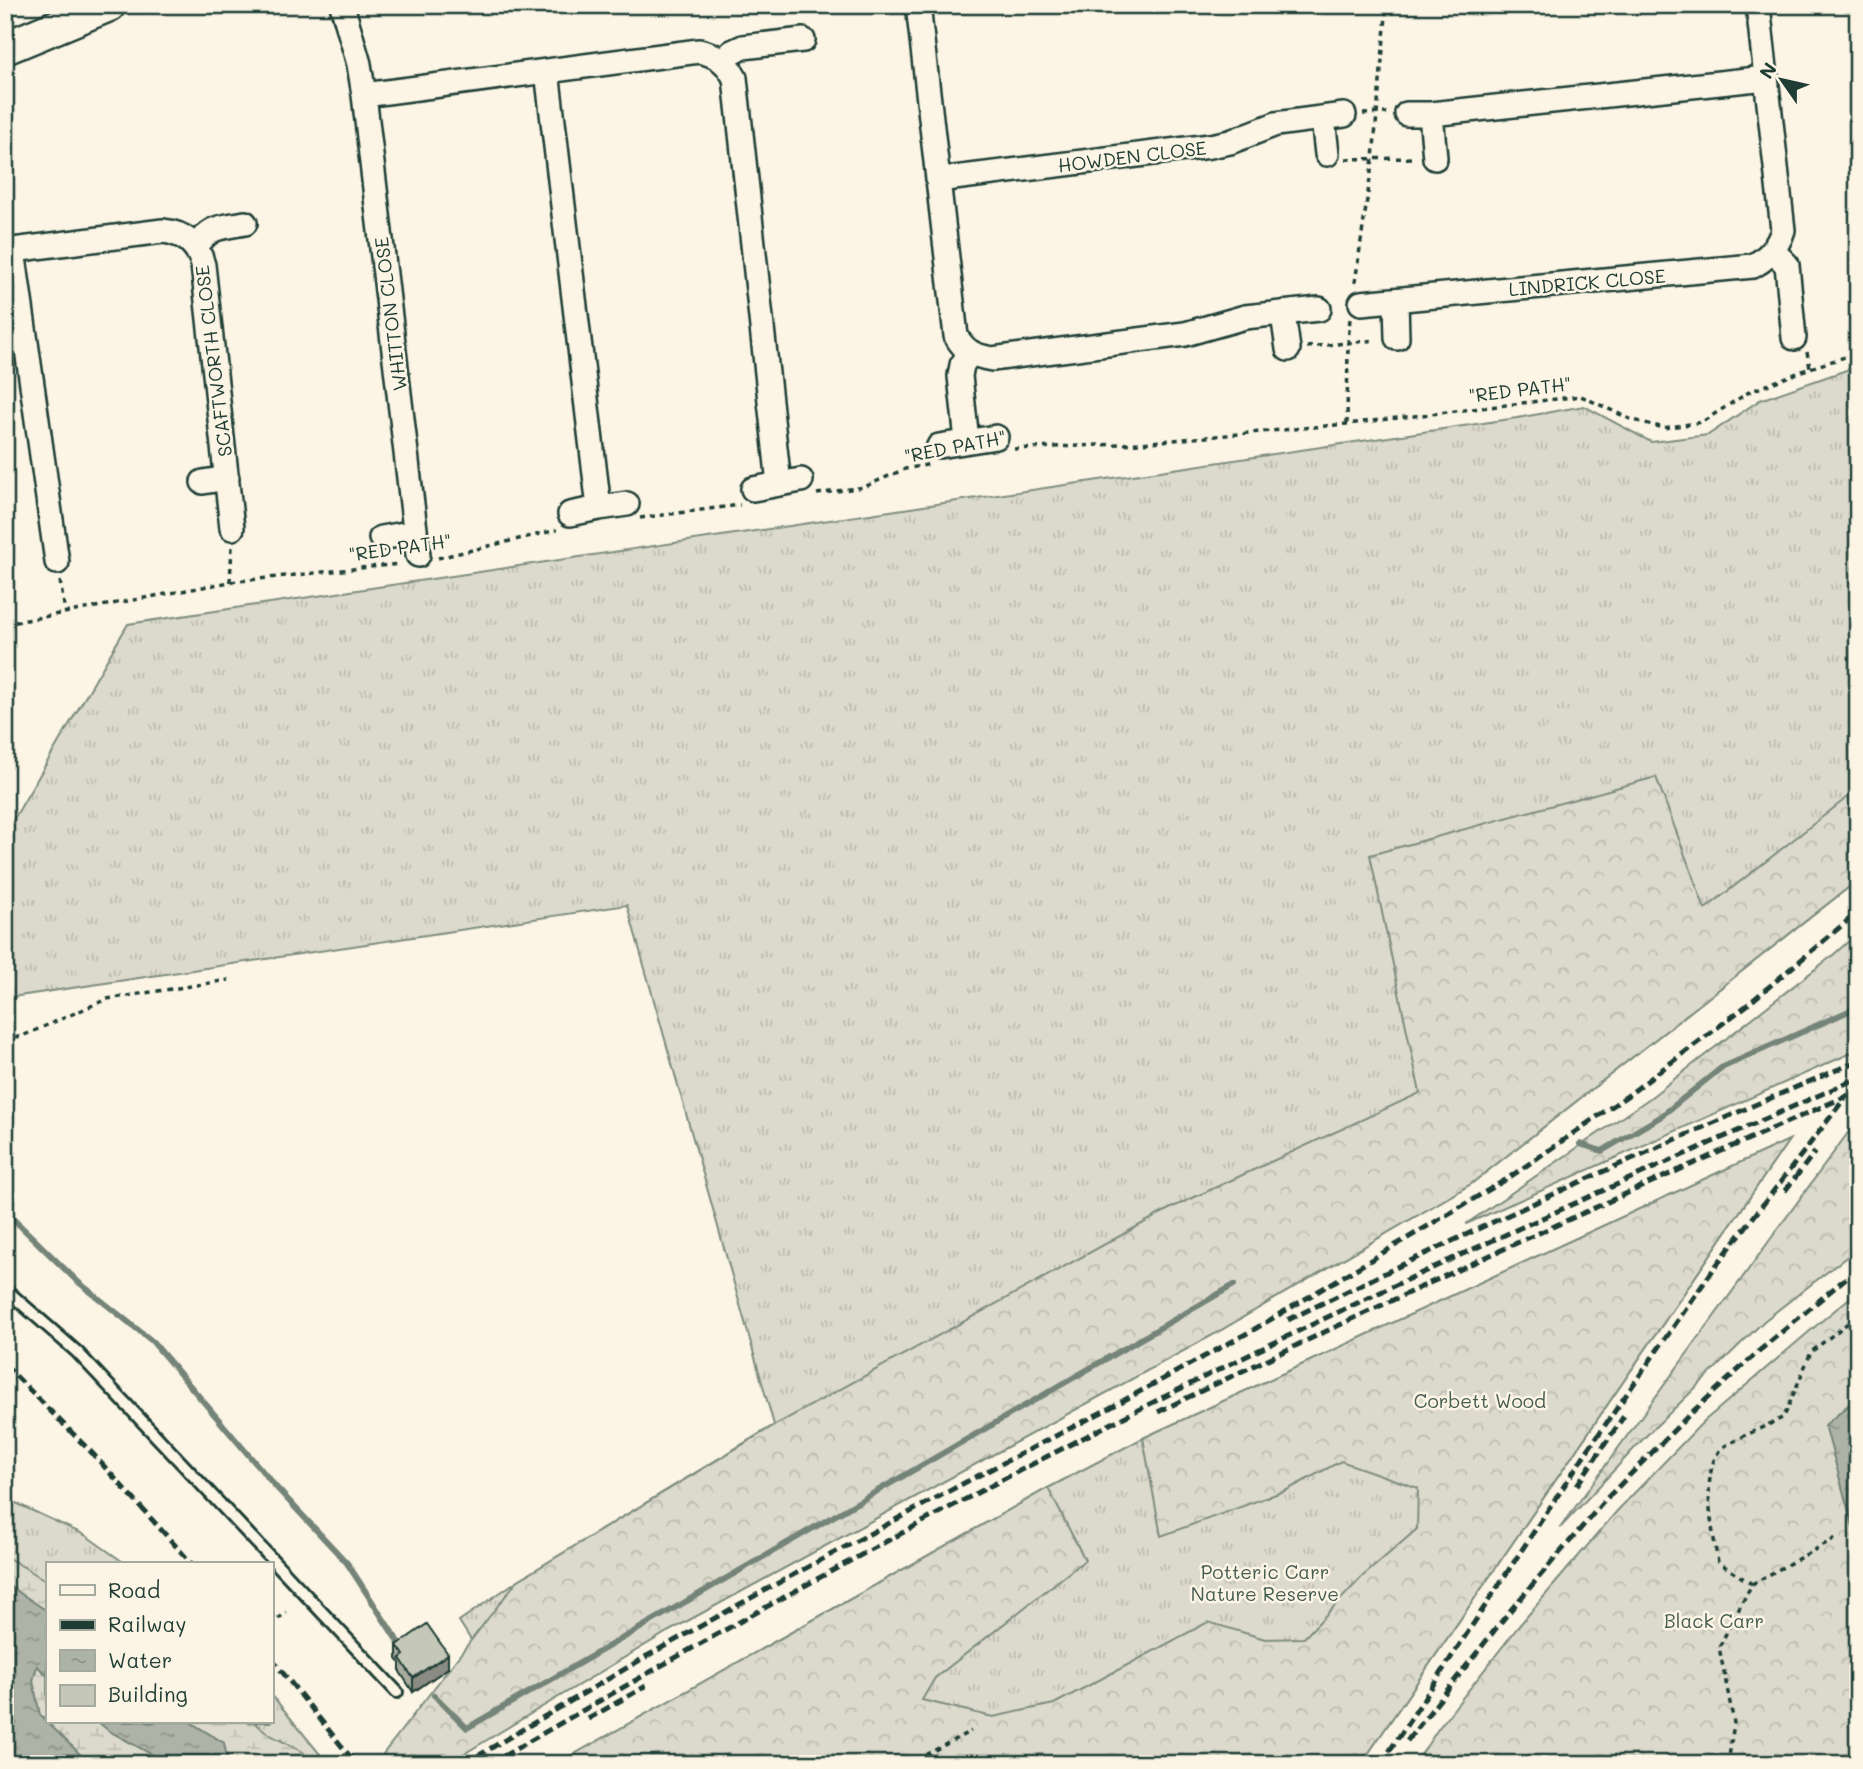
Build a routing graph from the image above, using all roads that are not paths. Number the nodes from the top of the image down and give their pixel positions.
1 (108, 5) edge
2 (342, 5) edge
3 (918, 5) edge
4 (1758, 5) edge
5 (803, 40) dead end
6 (5, 48) edge
7 (724, 61) junction
8 (547, 71) junction
9 (1766, 78) junction
10 (364, 95) junction
11 (1407, 114) road end
12 (1430, 114) junction
13 (1327, 154) road end
14 (1435, 158) road end
15 (938, 180) junction
16 (245, 223) dead end
17 (195, 247) junction
18 (9, 251) edge
19 (1773, 251) junction
20 (1396, 300) junction
21 (1355, 303) road end
22 (1319, 309) dead end
23 (1283, 314) junction
24 (1397, 338) road end
25 (1794, 338) dead end
26 (1288, 349) road end
27 (970, 354) junction
28 (967, 441) junction
29 (1000, 444) road end
30 (941, 454) road end
31 (227, 478) junction
32 (203, 482) dead end
33 (748, 497) road end
34 (598, 508) junction
35 (632, 511) road end
36 (564, 522) road end
37 (233, 528) road end
38 (381, 538) dead end
39 (57, 562) road end
40 (5, 1289) edge
41 (397, 1692) dead end

1 - 6 street
2 - 10 street, WHITTON CLOSE
3 - 15 street
4 - 9 street
5 - 7 street
7 - 8 street
7 - 33 street
8 - 10 street
8 - 34 street
9 - 12 street
9 - 19 street
10 - 38 street, WHITTON CLOSE
11 - 12 street
12 - 14 street
13 - 15 street, HOWDEN CLOSE
15 - 27 street
16 - 17 street, SCAFTWORTH CLOSE
17 - 18 street, SCAFTWORTH CLOSE
17 - 31 street, SCAFTWORTH CLOSE
18 - 39 street, SCAFTWORTH CLOSE
19 - 20 street, LINDRICK CLOSE
19 - 25 street
20 - 21 street, LINDRICK CLOSE
20 - 24 street
22 - 23 street
23 - 26 street
23 - 27 street
27 - 28 street
28 - 29 street
28 - 30 street
31 - 32 street, SCAFTWORTH CLOSE
31 - 37 street, SCAFTWORTH CLOSE
34 - 35 street
34 - 36 street
40 - 41 lane

